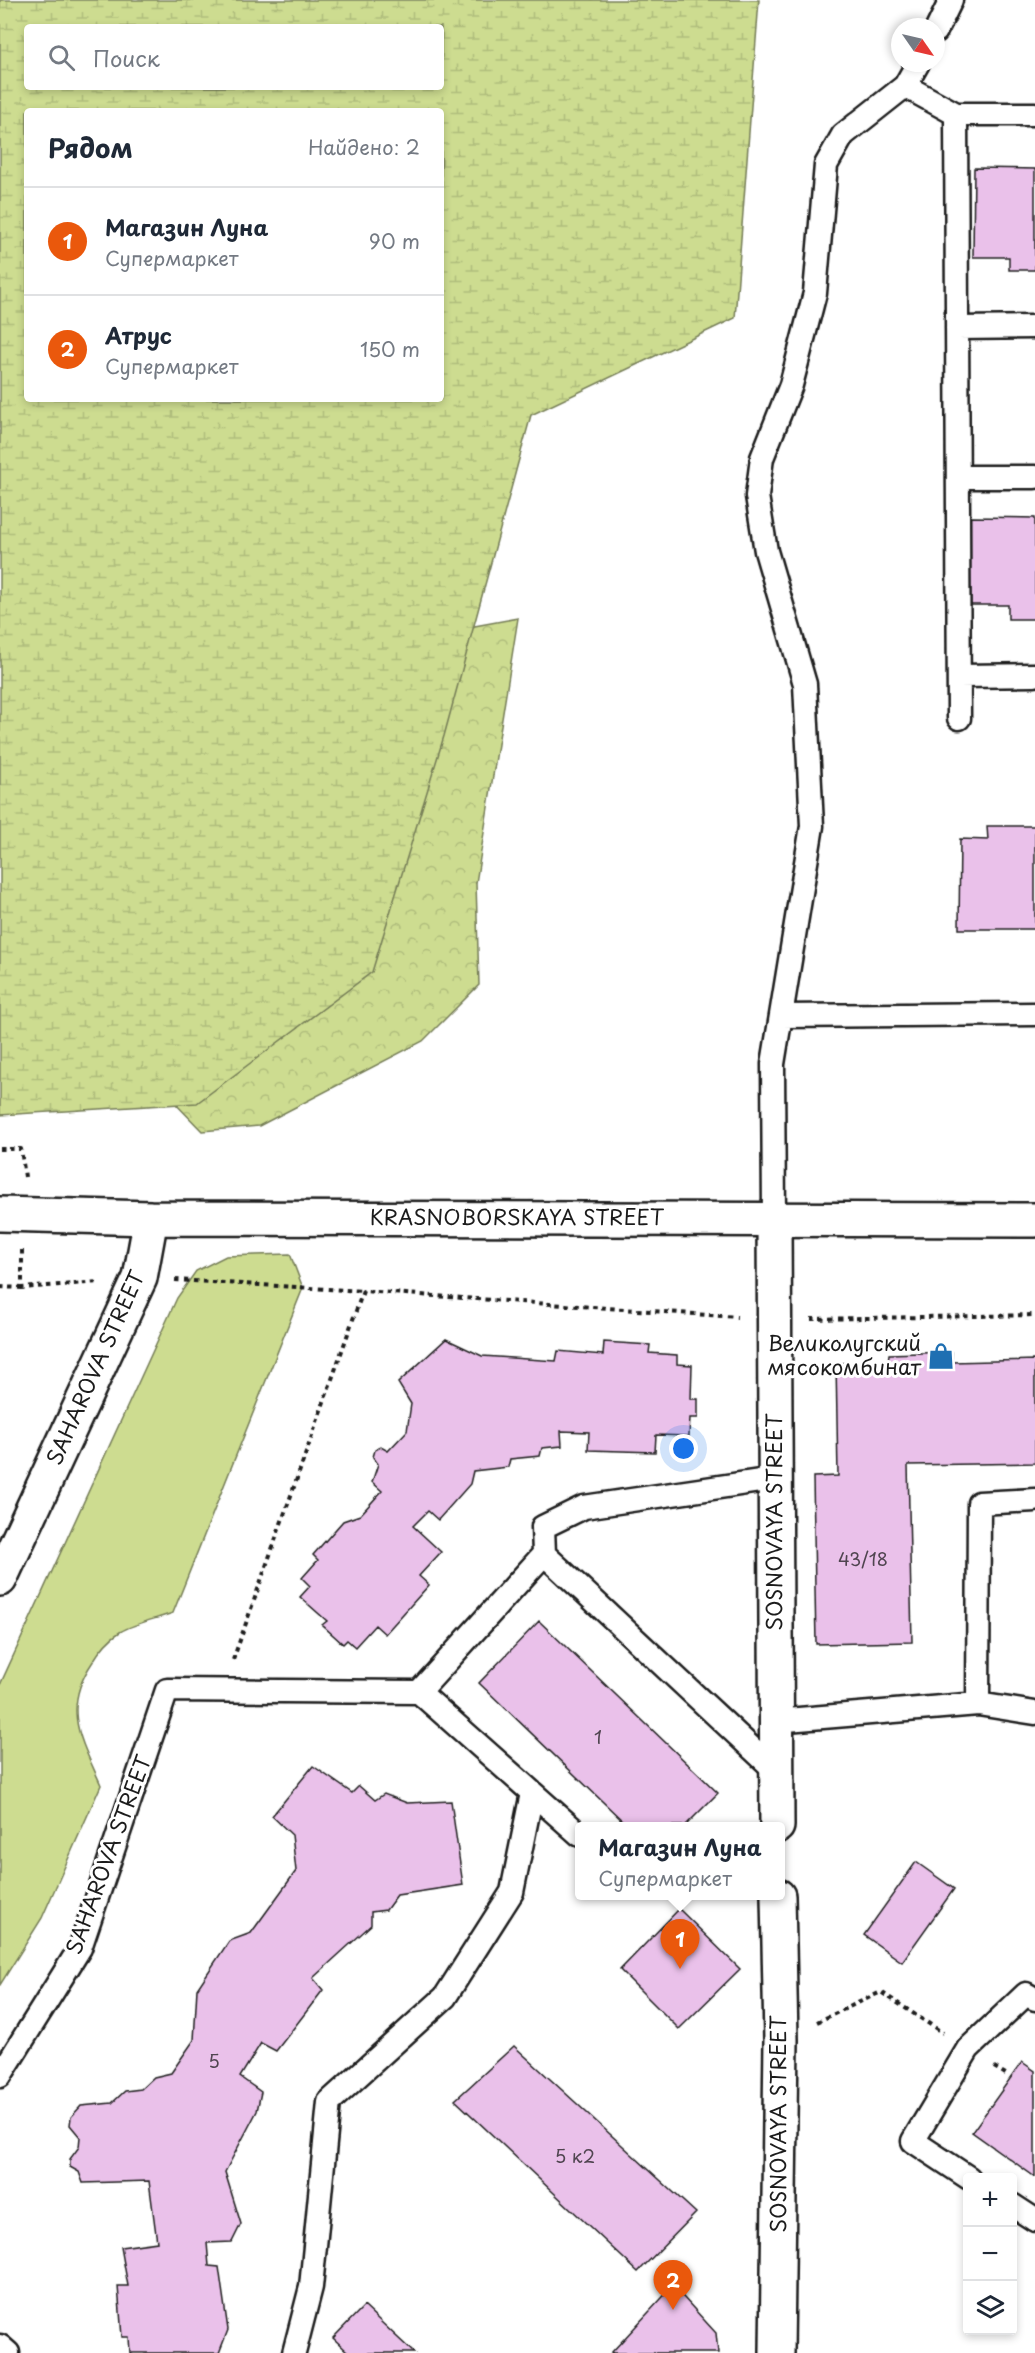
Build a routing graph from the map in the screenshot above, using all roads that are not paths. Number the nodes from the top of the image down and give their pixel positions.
1 (951, 0) edge
2 (942, 18) edge
3 (913, 72) edge
4 (905, 86) junction
5 (956, 114) junction
6 (1035, 114) edge
7 (1035, 327) edge
8 (957, 328) junction
9 (958, 477) junction
10 (1035, 477) edge
11 (1035, 675) edge
12 (959, 676) junction
13 (959, 718) dead end
14 (1035, 1014) edge
15 (781, 1016) junction
16 (0, 1214) edge
17 (151, 1218) junction
18 (774, 1218) junction
19 (1035, 1220) edge
20 (774, 1479) junction
21 (1035, 1500) edge
22 (544, 1554) junction
23 (0, 1579) edge
24 (419, 1692) junction
25 (978, 1704) junction
26 (1035, 1713) edge
27 (776, 1721) junction
28 (776, 1771) junction
29 (532, 1793) junction
30 (777, 1822) edge
31 (575, 1831) edge
32 (778, 1900) edge
33 (1035, 1999) edge
34 (0, 2076) edge
35 (963, 2174) edge
36 (1017, 2208) edge
37 (1035, 2220) edge
38 (0, 2346) edge
39 (8, 2353) edge
40 (294, 2353) edge
41 (777, 2353) edge

1 - 2 lane
3 - 4 lane
4 - 5 lane
4 - 15 lane
5 - 6 lane
5 - 8 lane
7 - 8 lane
8 - 9 lane
9 - 10 lane
9 - 12 lane
11 - 12 lane
12 - 13 lane
14 - 15 lane
15 - 18 lane
16 - 17 street, KRASNOBORSKAYA STREET
17 - 18 street, KRASNOBORSKAYA STREET
17 - 23 street, SAHAROVA STREET
18 - 19 street, KRASNOBORSKAYA STREET
18 - 20 street, SOSNOVAYA STREET
20 - 22 lane
20 - 27 street, SOSNOVAYA STREET
21 - 25 lane
22 - 24 lane
22 - 28 lane
24 - 29 lane
24 - 34 lane, SAHAROVA STREET
25 - 26 lane
25 - 27 lane
27 - 28 street, SOSNOVAYA STREET
28 - 30 street, SOSNOVAYA STREET
29 - 31 lane
29 - 40 lane
32 - 41 street, SOSNOVAYA STREET
33 - 35 lane
36 - 37 lane
38 - 39 lane

